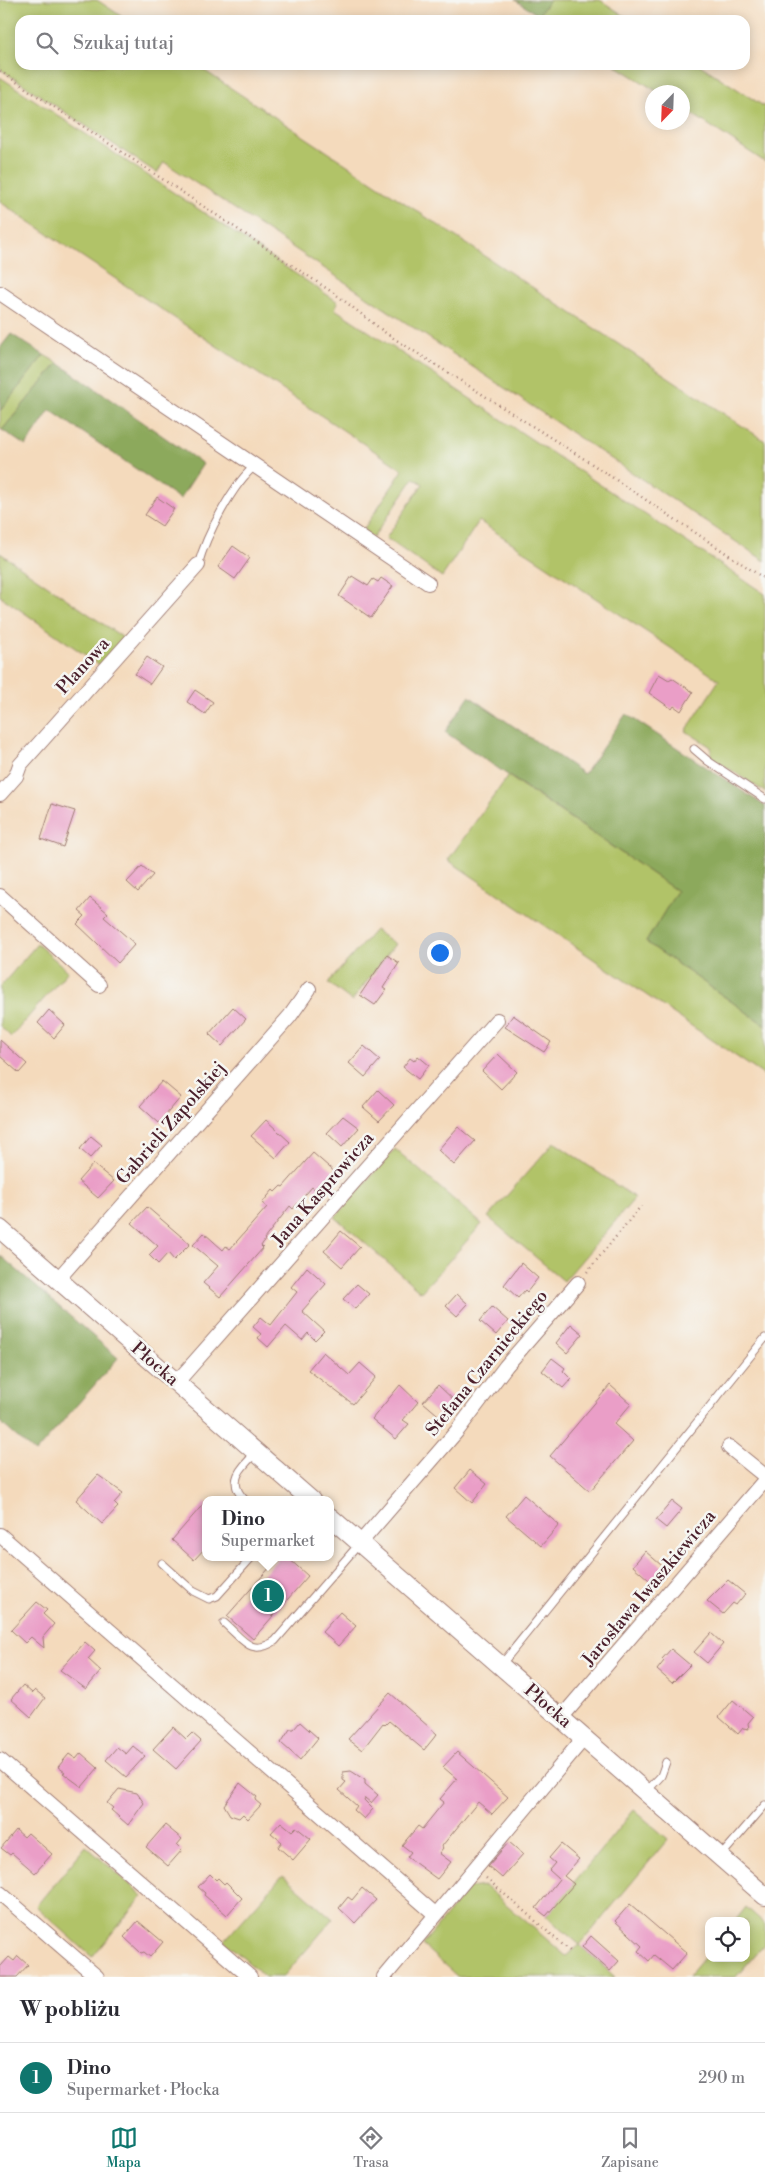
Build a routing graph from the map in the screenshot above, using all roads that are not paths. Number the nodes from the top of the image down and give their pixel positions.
1 (0, 293) edge
2 (256, 465) junction
3 (198, 565) joint
4 (428, 583) dead end
5 (694, 749) dead end
6 (0, 794) edge
7 (765, 799) edge
8 (0, 896) edge
9 (99, 985) dead end
10 (309, 989) dead end
11 (497, 1020) dead end
12 (0, 1229) edge
13 (58, 1279) junction
14 (578, 1283) road end
15 (765, 1338) edge
16 (176, 1383) junction
17 (729, 1447) dead end
18 (256, 1452) junction
19 (765, 1476) edge
20 (765, 1480) edge
21 (240, 1496) edge
22 (306, 1496) edge
23 (334, 1520) edge
24 (0, 1535) edge
25 (360, 1543) junction
26 (248, 1561) edge
27 (162, 1563) dead end
28 (224, 1623) dead end
29 (501, 1665) junction
30 (562, 1718) junction
31 (584, 1738) junction
32 (0, 1760) edge
33 (666, 1762) dead end
34 (646, 1792) junction
35 (765, 1805) edge
36 (720, 1857) junction
37 (0, 1893) edge
38 (765, 1896) edge
39 (436, 1915) junction
40 (97, 1977) edge
41 (250, 1977) edge
42 (384, 1977) edge

1 - 2 street
2 - 3 lane
2 - 4 street
3 - 6 street, Planowa
5 - 7 lane
8 - 9 street
10 - 13 street, Gabrieli Zapolskiej
11 - 16 street, Jana Kasprowicza
12 - 13 street, Płocka
13 - 16 street, Płocka
14 - 25 street, Stefana Czarnieckiego
15 - 29 lane
16 - 18 street, Płocka
17 - 19 street
18 - 21 lane
18 - 22 street, Płocka
20 - 30 street, Jarosława Iwaszkiewicza
23 - 25 street, Płocka
24 - 39 street
25 - 28 lane
25 - 29 street, Płocka
26 - 27 lane
29 - 30 street, Płocka
30 - 31 street, Płocka
31 - 34 street, Płocka
31 - 39 street
32 - 41 street
33 - 34 lane
34 - 36 street, Płocka
35 - 36 lane
36 - 38 street, Płocka
37 - 40 street
39 - 42 street

